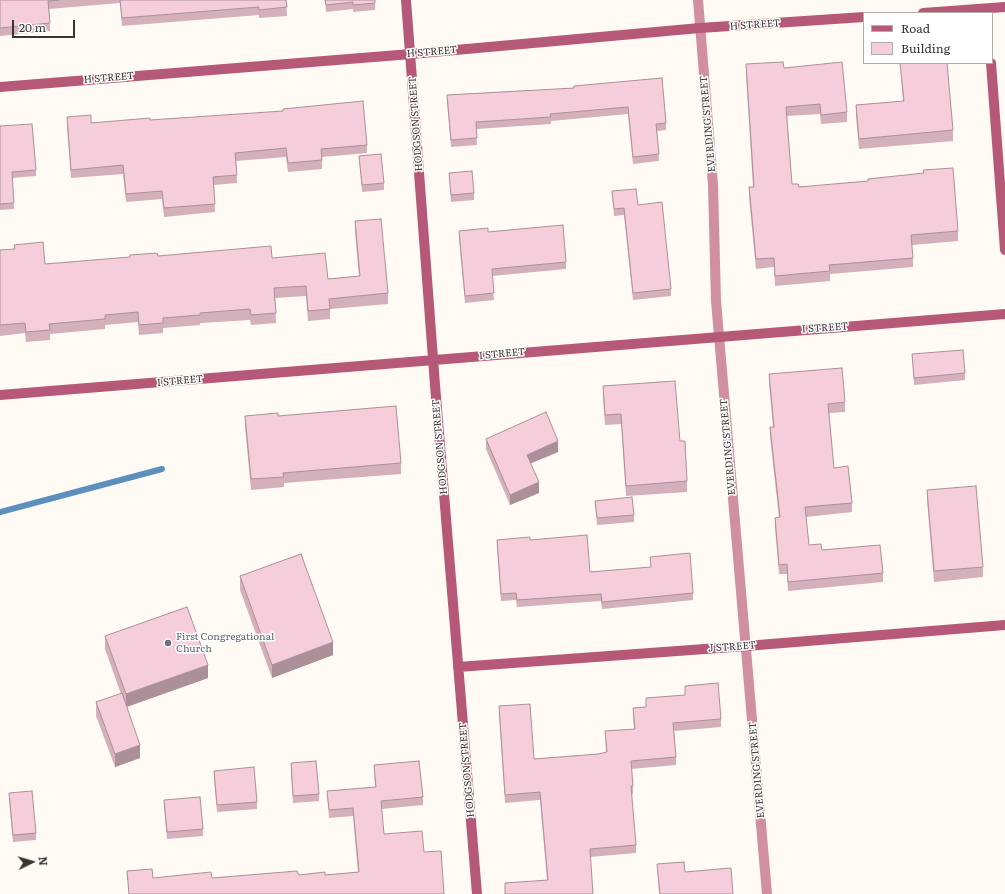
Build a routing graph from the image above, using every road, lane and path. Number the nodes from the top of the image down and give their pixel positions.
1 (406, 0) edge
2 (698, 0) edge
3 (986, 7) edge
4 (1005, 7) edge
5 (934, 12) edge
6 (863, 17) edge
7 (700, 28) junction
8 (411, 54) junction
9 (991, 64) edge
10 (0, 87) edge
11 (1005, 246) edge
12 (1005, 250) edge
13 (1005, 314) edge
14 (719, 336) junction
15 (433, 360) junction
16 (0, 395) edge
17 (1005, 625) edge
18 (746, 646) junction
19 (458, 667) junction
20 (478, 894) edge
21 (768, 894) edge

1 - 8 street, HODGSON STREET
2 - 7 street, EVERDING STREET
3 - 4 street
3 - 5 street
6 - 7 street, H STREET
7 - 8 street, H STREET
7 - 14 street, EVERDING STREET
8 - 10 street, H STREET
8 - 15 street, HODGSON STREET
9 - 11 street
11 - 12 street
13 - 14 street, I STREET
14 - 15 street, I STREET
14 - 18 street, EVERDING STREET
15 - 16 street, I STREET
15 - 19 street, HODGSON STREET
17 - 18 street, J STREET
18 - 19 street, J STREET
18 - 21 street, EVERDING STREET
19 - 20 street, HODGSON STREET

